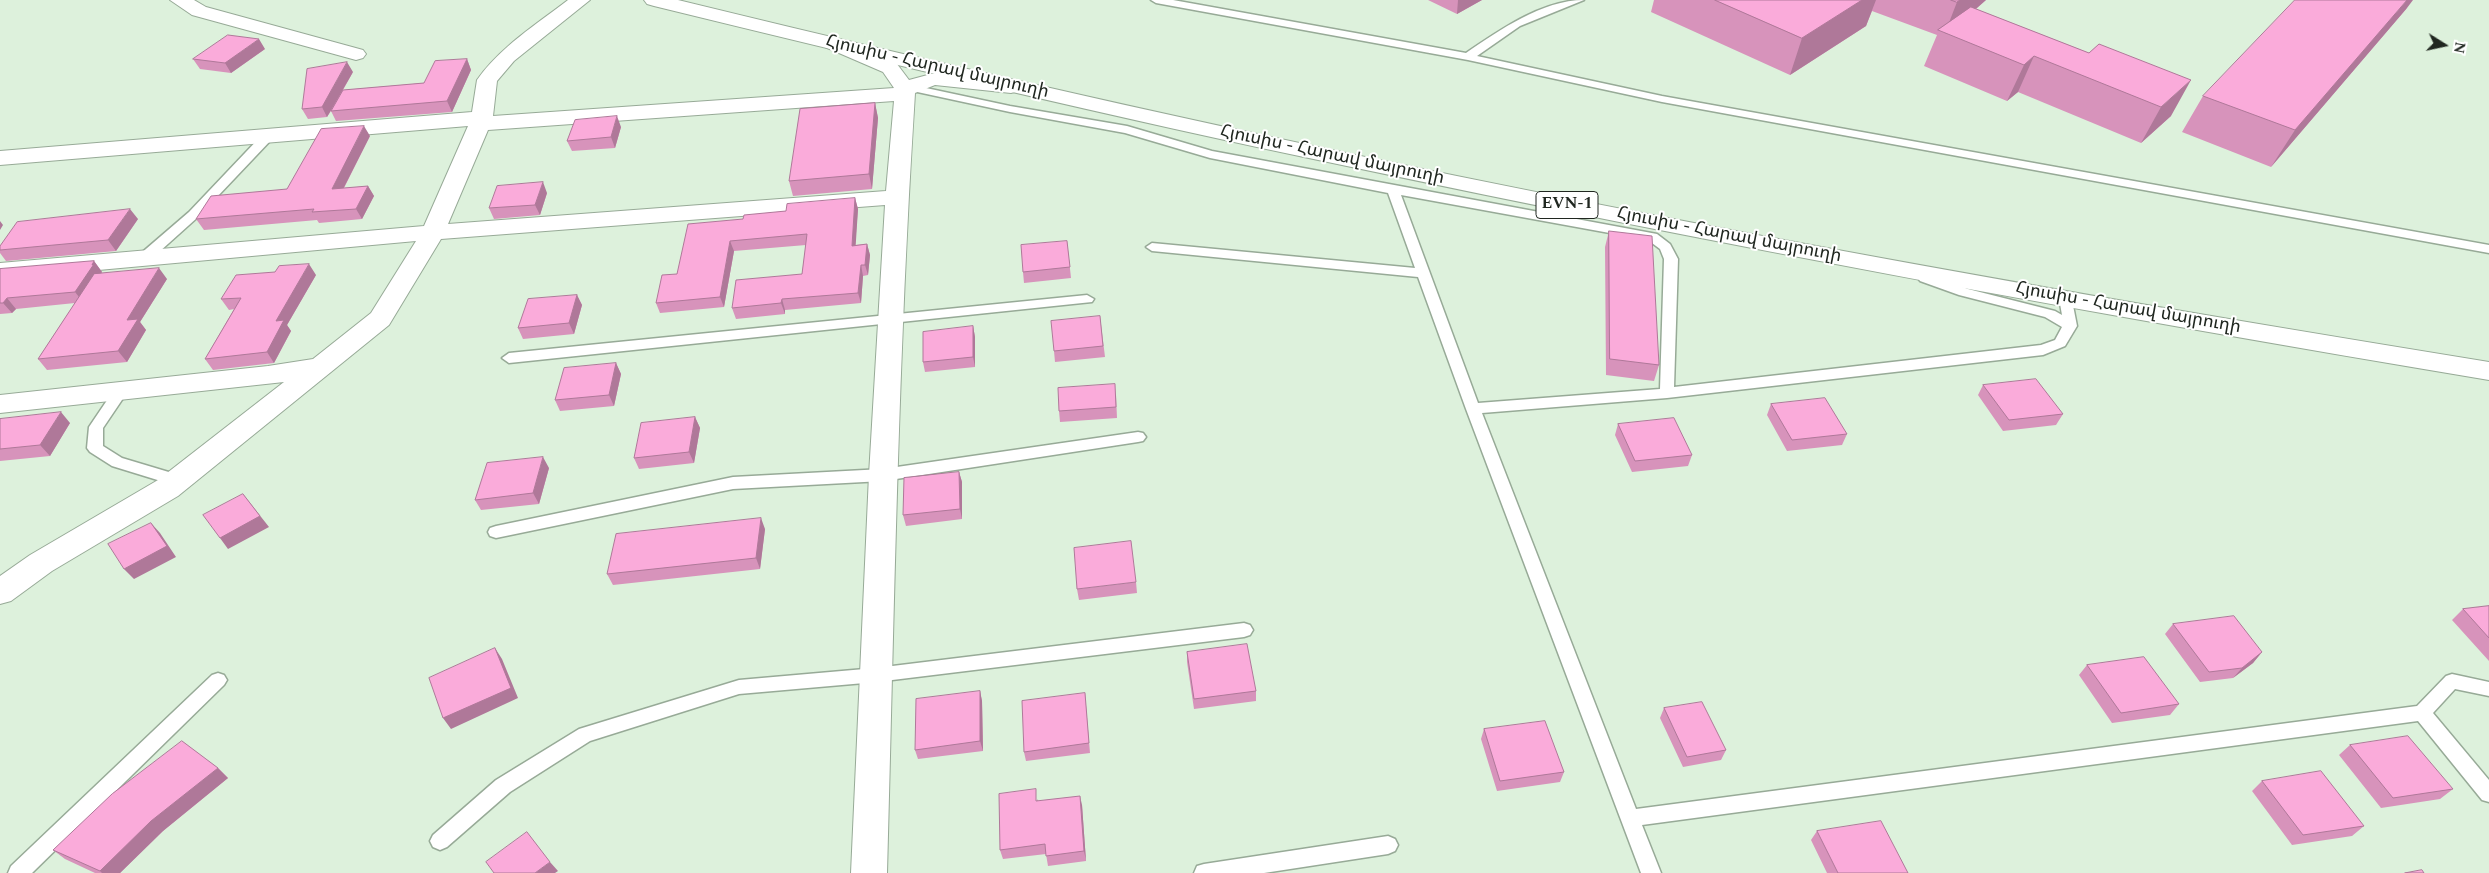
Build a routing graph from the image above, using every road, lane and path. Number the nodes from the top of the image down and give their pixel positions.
1 (180, 0) edge
2 (580, 0) edge
3 (654, 0) edge
4 (708, 0) edge
5 (1156, 0) edge
6 (1579, 0) edge
7 (832, 43) junction
8 (356, 54) dead end
9 (1468, 57) junction
10 (1013, 87) junction
11 (907, 91) junction
12 (480, 121) junction
13 (268, 136) junction
14 (0, 158) edge
15 (1393, 190) junction
16 (896, 197) junction
17 (433, 232) junction
18 (1152, 247) dead end
19 (2489, 249) edge
20 (144, 258) junction
21 (1898, 268) junction
22 (0, 272) edge
23 (1424, 273) junction
24 (2066, 298) junction
25 (1087, 300) dead end
26 (890, 321) junction
27 (2070, 326) junction
28 (2489, 353) edge
29 (508, 358) dead end
30 (322, 366) junction
31 (2489, 371) edge
32 (121, 391) junction
33 (1667, 393) junction
34 (0, 404) edge
35 (1473, 409) junction
36 (1138, 437) dead end
37 (883, 475) junction
38 (177, 480) junction
39 (496, 532) dead end
40 (0, 592) edge
41 (1244, 630) dead end
42 (876, 675) junction
43 (218, 680) dead end
44 (2489, 689) edge
45 (2422, 713) junction
46 (2489, 794) edge
47 (1631, 818) junction
48 (440, 841) dead end
49 (1388, 845) dead end
50 (18, 873) edge
51 (869, 873) edge
52 (1204, 873) edge
53 (1652, 873) edge

1 - 8 main road
2 - 12 main road
3 - 7 main road, Հյուսիս - Հարավ մայրուղի / EVN-1
4 - 28 main road, Հյուսիս - Հարավ մայրուղի / EVN-1
5 - 9 lane
6 - 9 lane
7 - 10 main road, Հյուսիս - Հարավ մայրուղի / EVN-1
7 - 11 main road
9 - 19 lane
10 - 11 main road
10 - 21 main road, Հյուսիս - Հարավ մայրուղի / EVN-1
11 - 12 main road
11 - 15 lane
11 - 16 main road
12 - 13 main road
12 - 17 main road
13 - 14 main road
13 - 20 lane
15 - 23 lane
15 - 33 lane
16 - 17 main road
16 - 26 main road
17 - 20 main road
17 - 30 main road
18 - 23 lane
20 - 22 main road
21 - 24 main road, Հյուսիս - Հարավ մայրուղի / EVN-1
21 - 27 lane
23 - 35 lane
24 - 27 lane
24 - 31 main road, Հյուսիս - Հարավ մայրուղի / EVN-1
25 - 26 lane
26 - 29 lane
26 - 37 main road
27 - 33 lane
30 - 32 main road
30 - 38 main road
32 - 34 main road
32 - 38 lane
33 - 35 lane
35 - 47 lane
36 - 37 lane
37 - 39 lane
37 - 42 main road
38 - 40 main road
41 - 42 lane
42 - 48 lane
42 - 51 main road
43 - 50 lane
44 - 45 lane
45 - 46 lane
45 - 47 lane
47 - 53 lane
49 - 52 lane

